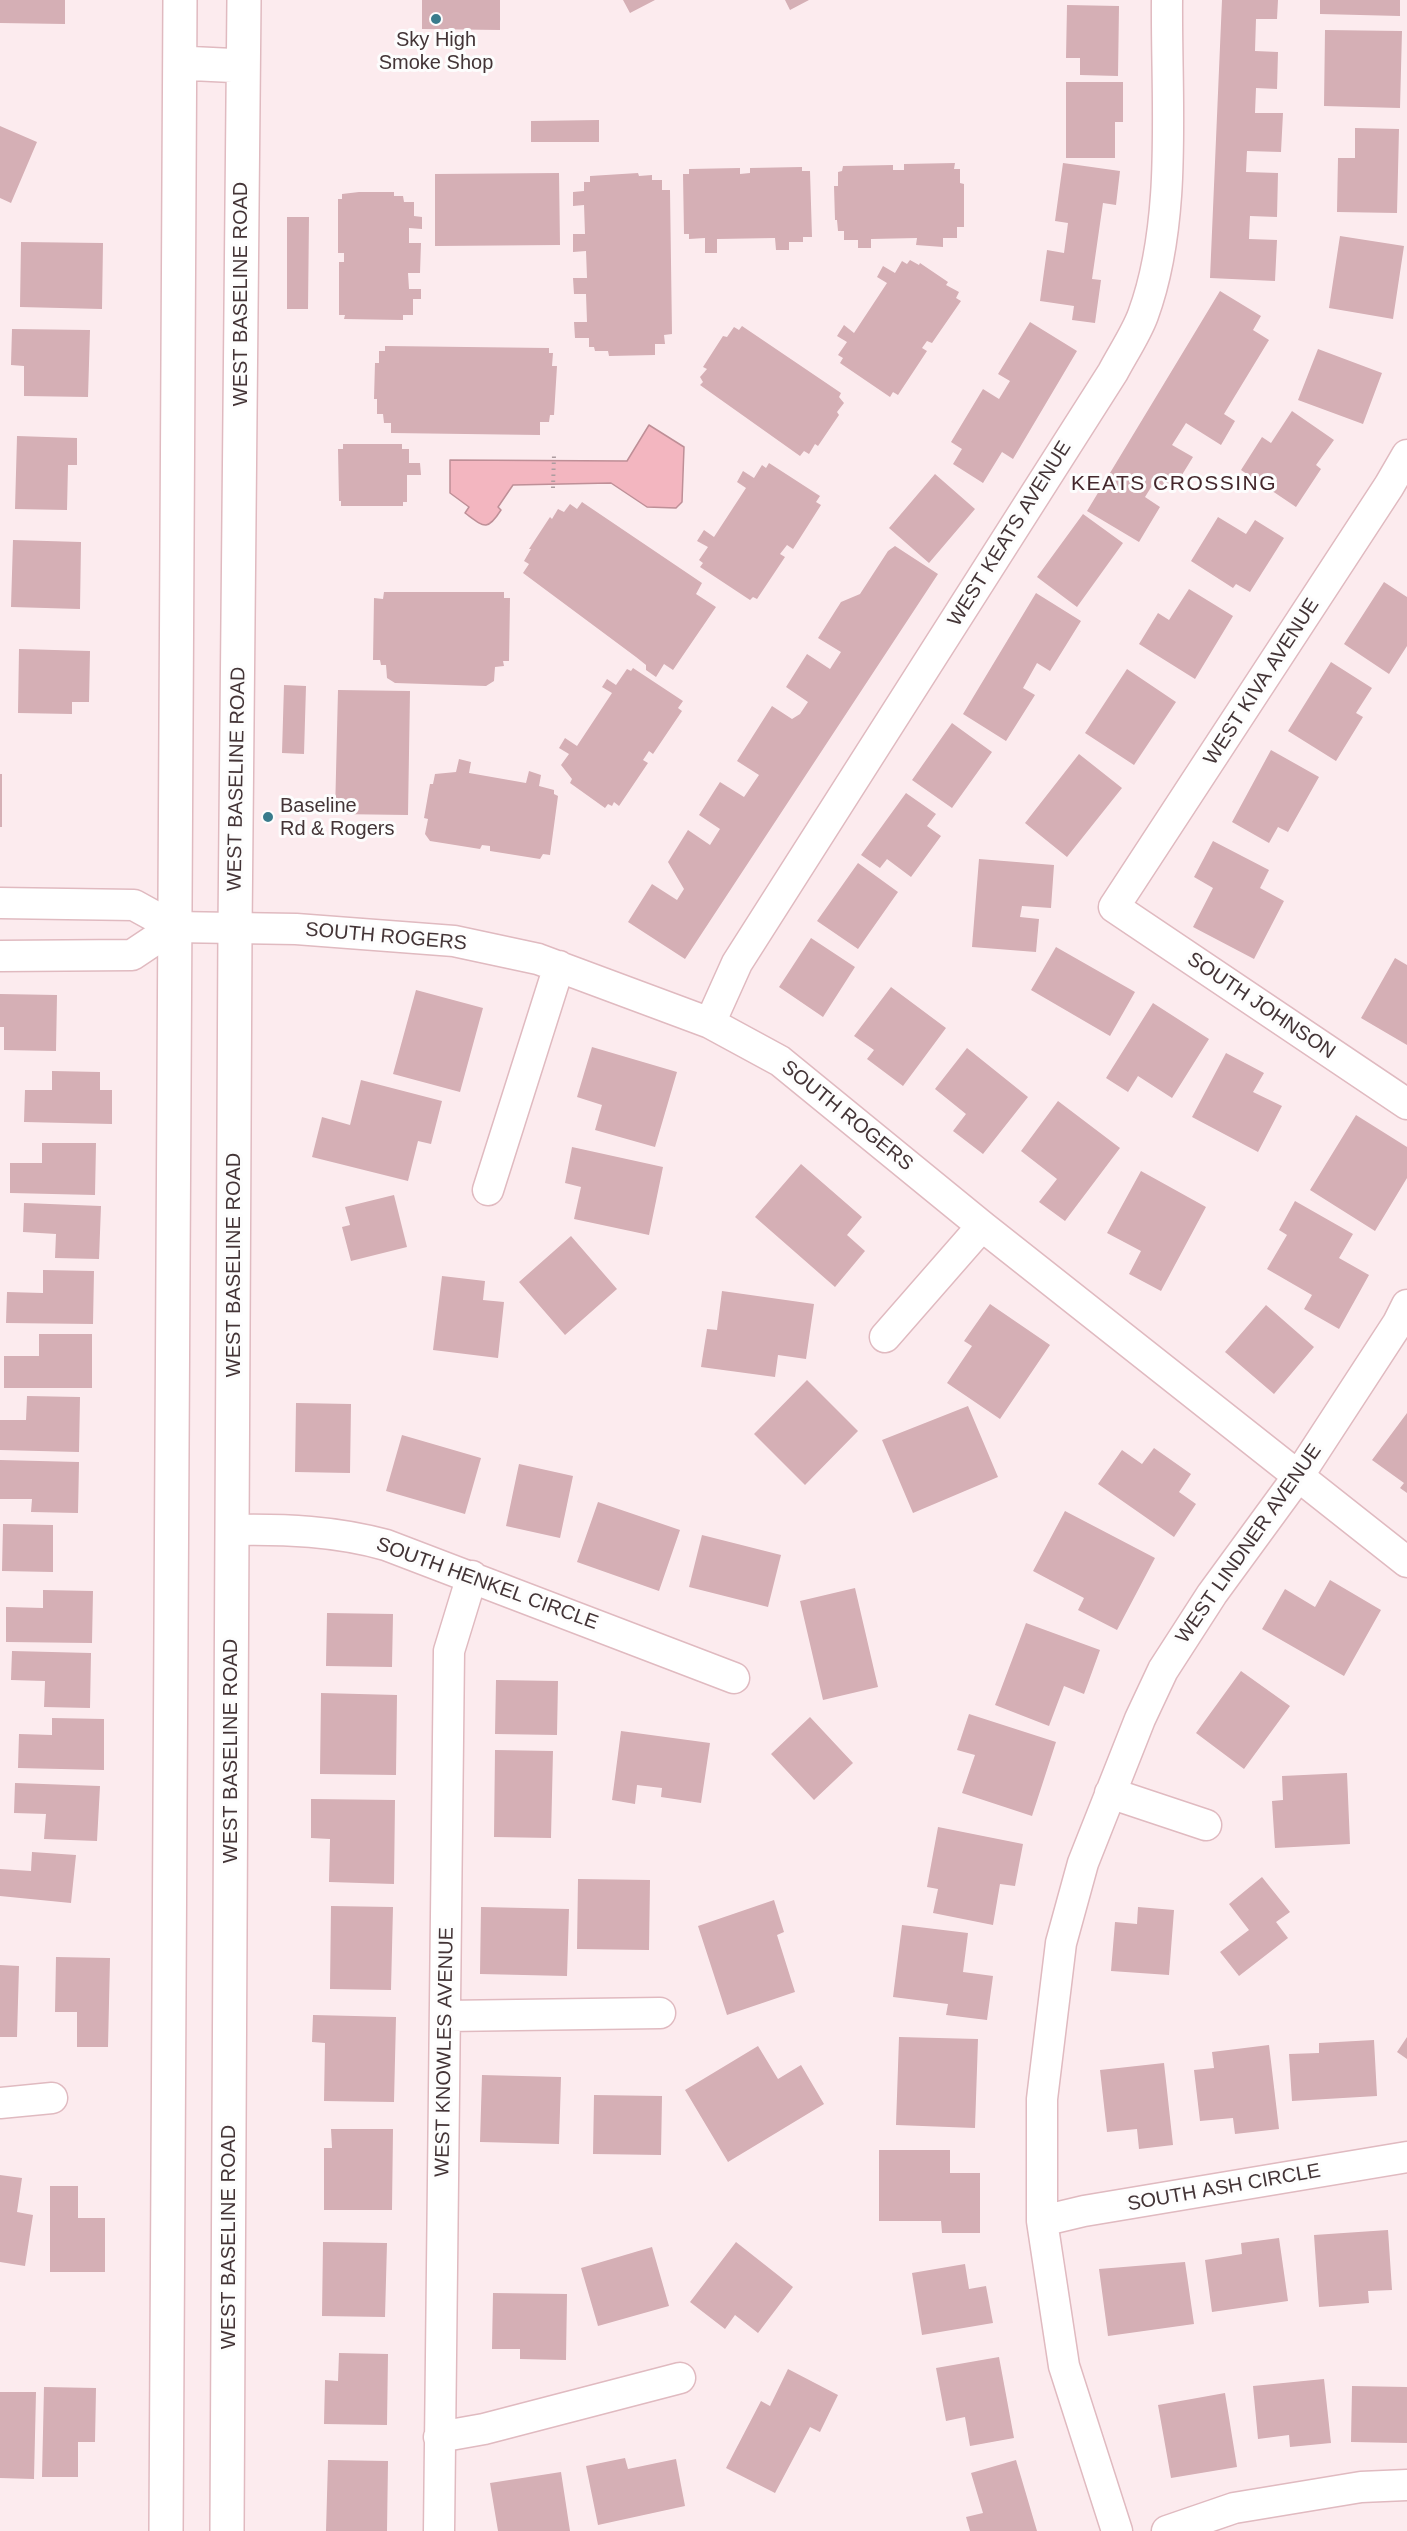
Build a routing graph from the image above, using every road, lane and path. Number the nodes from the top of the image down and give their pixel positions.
1 (180, 0) edge
2 (244, 0) edge
3 (1167, 0) edge
4 (181, 63) junction
5 (243, 66) junction
6 (554, 455) dead end
7 (1407, 455) edge
8 (554, 488) dead end
9 (0, 903) edge
10 (1114, 908) joint
11 (174, 927) junction
12 (235, 928) junction
13 (0, 956) edge
14 (559, 966) junction
15 (710, 1023) junction
16 (1407, 1104) edge
17 (488, 1190) dead end
18 (982, 1226) junction
19 (1407, 1305) edge
20 (885, 1337) dead end
21 (1299, 1475) junction
22 (233, 1530) junction
23 (1407, 1562) edge
24 (472, 1576) junction
25 (734, 1678) dead end
26 (1110, 1793) junction
27 (1206, 1825) dead end
28 (660, 2013) dead end
29 (446, 2016) junction
30 (52, 2098) dead end
31 (0, 2103) edge
32 (1407, 2157) edge
33 (1042, 2221) junction
34 (680, 2378) dead end
35 (439, 2437) junction
36 (1407, 2485) edge
37 (166, 2531) edge
38 (227, 2531) edge
39 (439, 2531) edge
40 (1117, 2531) edge
41 (1167, 2531) edge

1 - 4 main road
2 - 5 main road, WEST BASELINE ROAD
3 - 15 street, WEST KEATS AVENUE
4 - 5 main road
4 - 11 main road
5 - 12 main road, WEST BASELINE ROAD
6 - 8 path
7 - 10 street, WEST KIVA AVENUE
9 - 11 street, SOUTH ROGERS
10 - 16 street, SOUTH JOHNSON
11 - 12 street, SOUTH ROGERS
11 - 13 street
11 - 37 main road
12 - 14 street, SOUTH ROGERS
12 - 22 main road, WEST BASELINE ROAD
14 - 15 street, SOUTH ROGERS
14 - 17 street
15 - 18 street, SOUTH ROGERS
18 - 20 street
18 - 21 street, SOUTH ROGERS
19 - 21 street, WEST LINDNER AVENUE
21 - 23 street, SOUTH ROGERS
21 - 26 street, WEST LINDNER AVENUE
22 - 24 street, SOUTH HENKEL CIRCLE
22 - 38 main road, WEST BASELINE ROAD
24 - 25 street, SOUTH HENKEL CIRCLE
24 - 29 street, WEST KNOWLES AVENUE
26 - 27 street
26 - 33 street, WEST LINDNER AVENUE
28 - 29 street
29 - 35 street, WEST KNOWLES AVENUE
30 - 31 street
32 - 33 street, SOUTH ASH CIRCLE
33 - 40 street, WEST LINDNER AVENUE
34 - 35 street
35 - 39 street, WEST KNOWLES AVENUE
36 - 41 street

